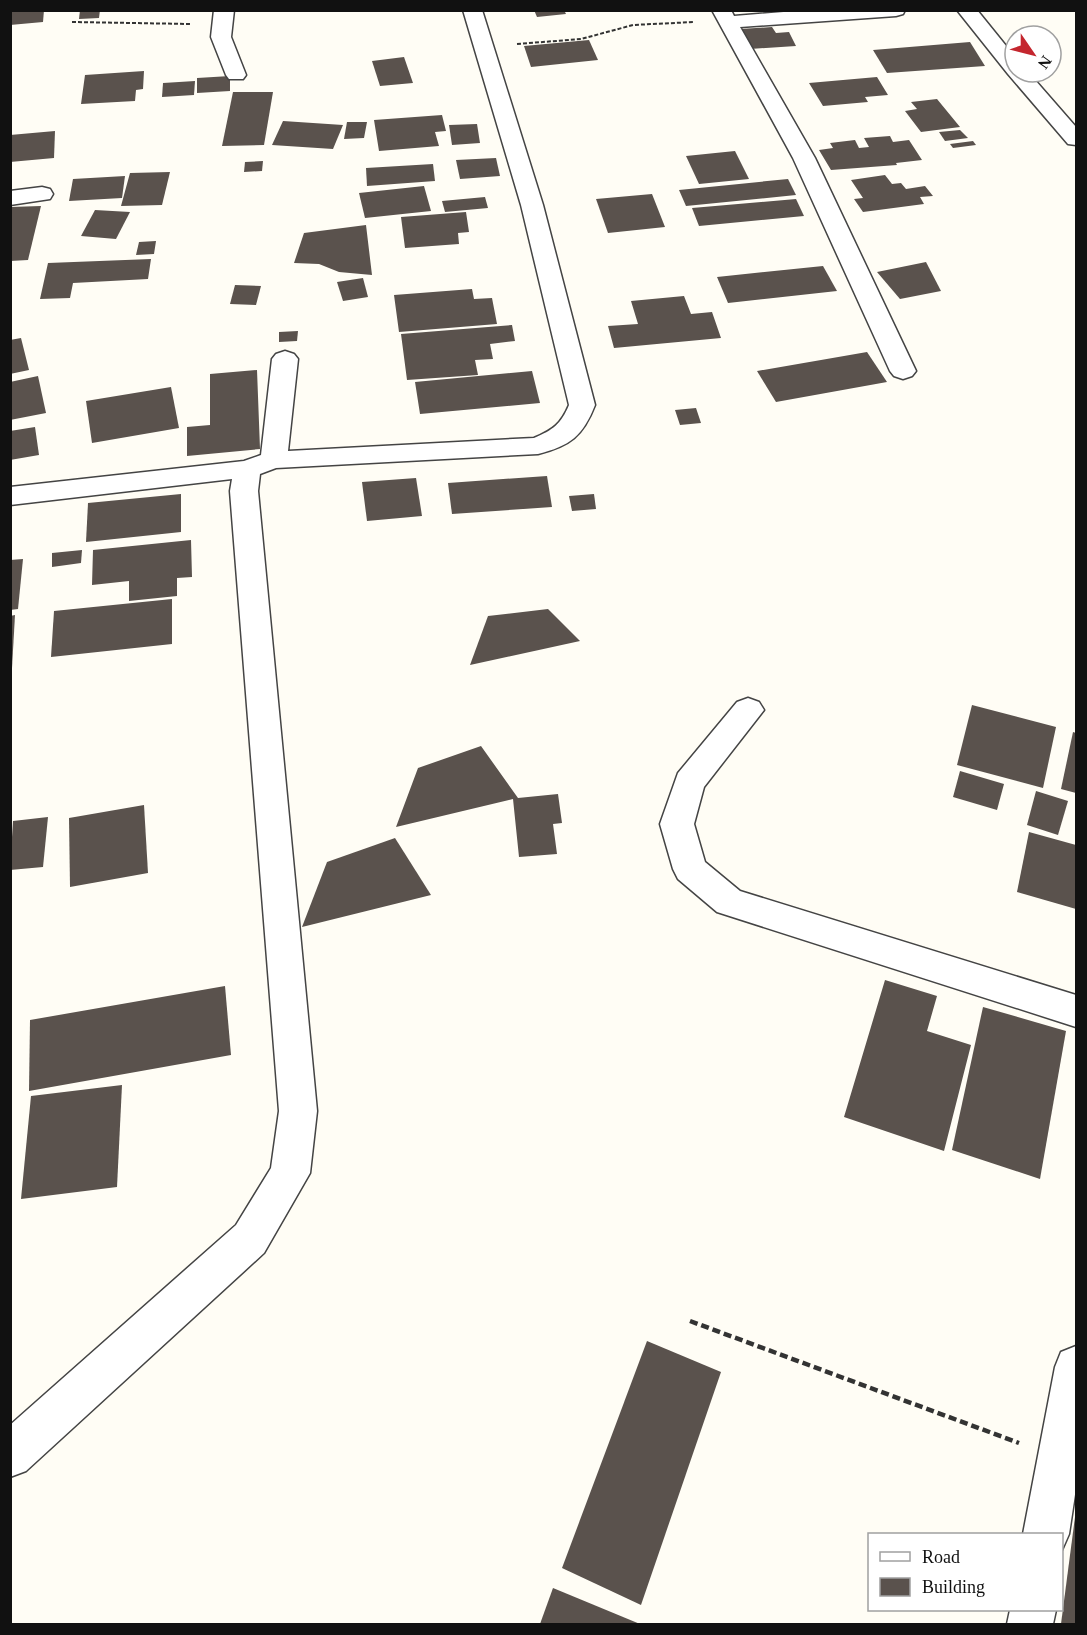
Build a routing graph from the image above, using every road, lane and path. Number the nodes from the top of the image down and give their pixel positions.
1 (472, 10) edge
2 (896, 10) edge
3 (966, 10) edge
4 (724, 16) edge
5 (223, 17) edge
6 (72, 22) dead end
7 (483, 47) junction
8 (1003, 55) edge
9 (236, 75) dead end
10 (1028, 84) edge
11 (1077, 139) edge
12 (42, 194) dead end
13 (10, 198) edge
14 (285, 358) dead end
15 (903, 371) dead end
16 (260, 465) junction
17 (10, 496) edge
18 (748, 710) dead end
19 (1077, 1011) edge
20 (690, 1321) dead end
21 (1077, 1367) edge
22 (10, 1455) edge
23 (1068, 1461) edge
24 (1046, 1533) edge

1 - 7 street
2 - 4 street
3 - 8 street
4 - 7 path
4 - 15 street
5 - 6 path
5 - 9 street
7 - 16 street
10 - 11 street
12 - 13 street
14 - 16 street
16 - 17 street
16 - 22 street
18 - 19 street
20 - 23 path
21 - 23 street
23 - 24 street

